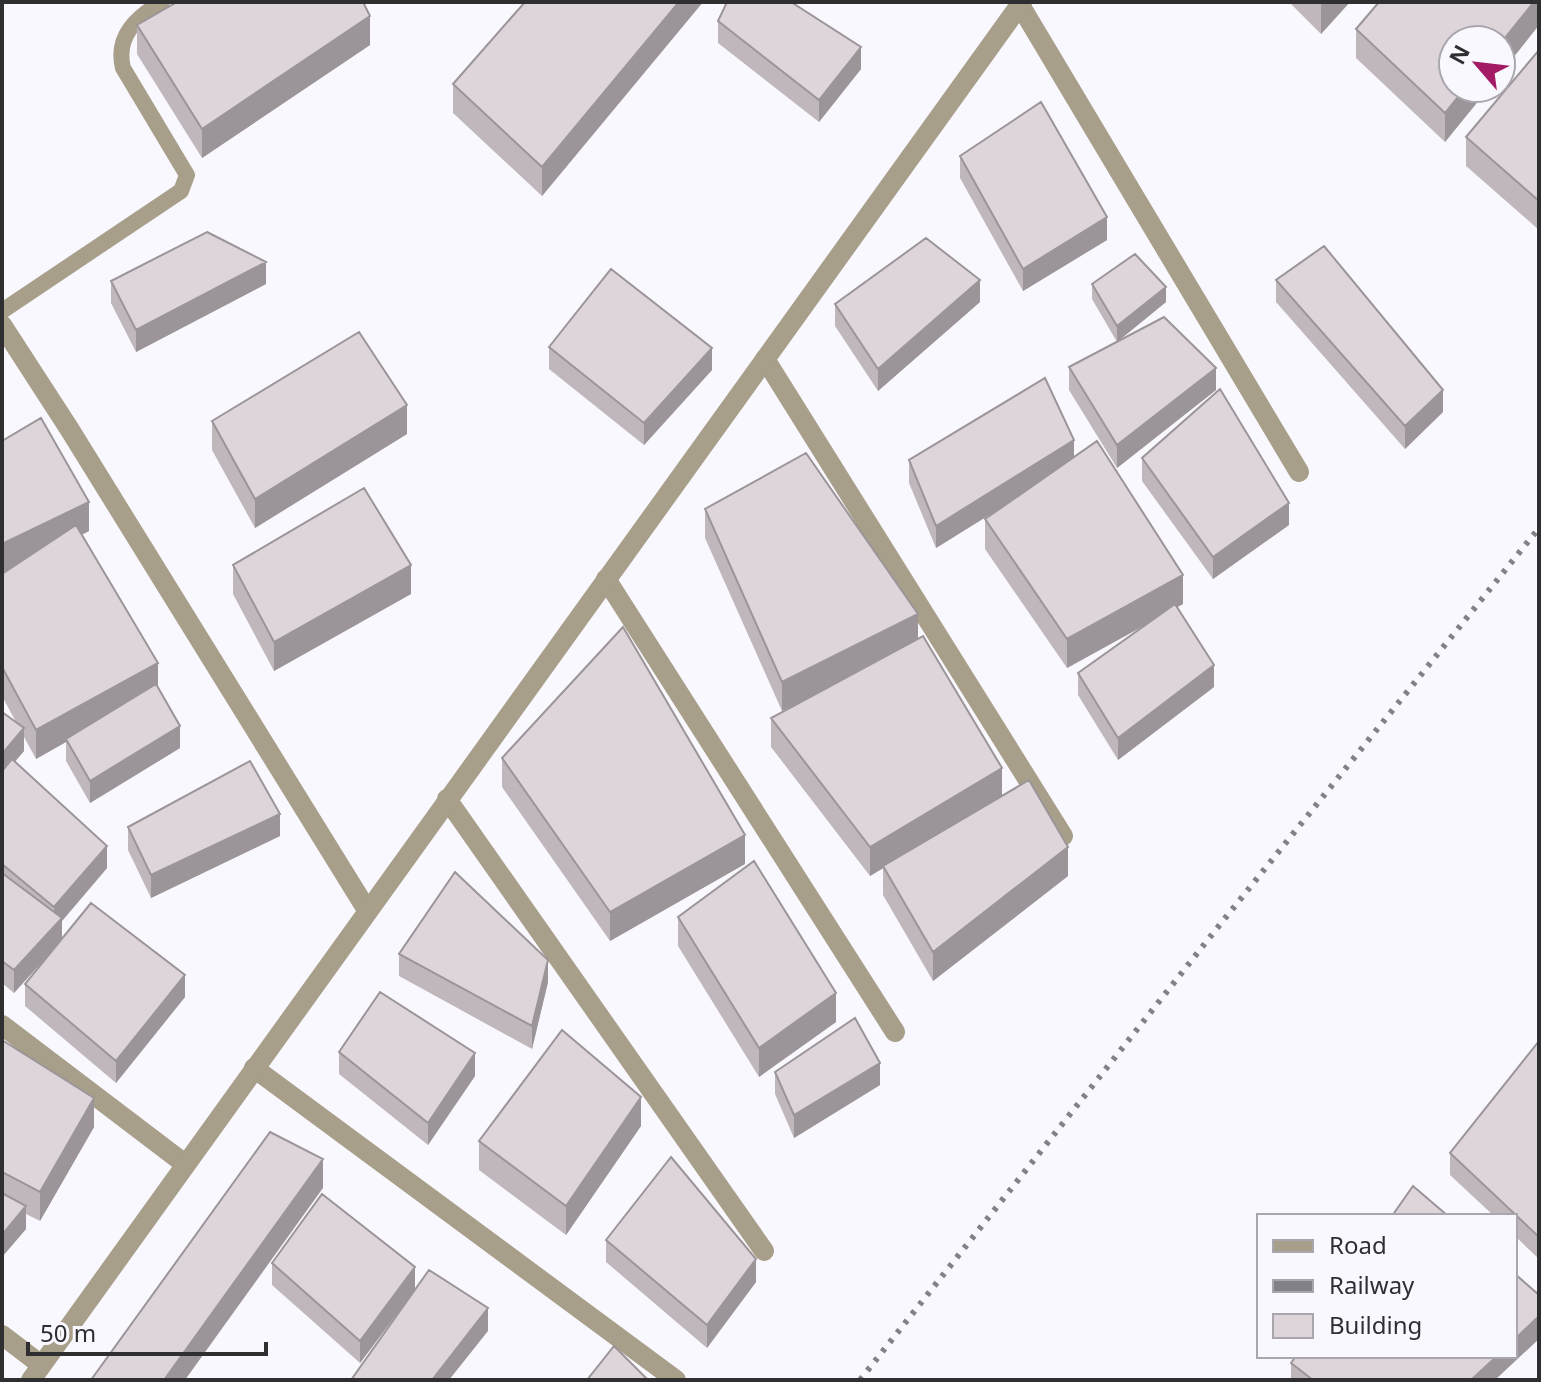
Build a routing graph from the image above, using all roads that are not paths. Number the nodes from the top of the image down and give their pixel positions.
1 (162, 2) edge
2 (1021, 3) edge
3 (2, 311) edge
4 (2, 325) edge
5 (765, 359) junction
6 (1299, 472) dead end
7 (606, 579) junction
8 (447, 799) junction
9 (1063, 836) edge
10 (367, 910) junction
11 (2, 1025) edge
12 (895, 1032) dead end
13 (254, 1068) junction
14 (185, 1164) junction
15 (764, 1251) dead end
16 (2, 1335) edge
17 (36, 1372) edge
18 (676, 1380) edge

1 - 3 lane
2 - 5 street
2 - 6 street
4 - 10 street
5 - 7 street
5 - 9 street
7 - 8 street
7 - 12 street
8 - 10 street
8 - 15 street
10 - 13 street
11 - 14 street
13 - 14 street
13 - 18 street
14 - 17 street
16 - 17 street

